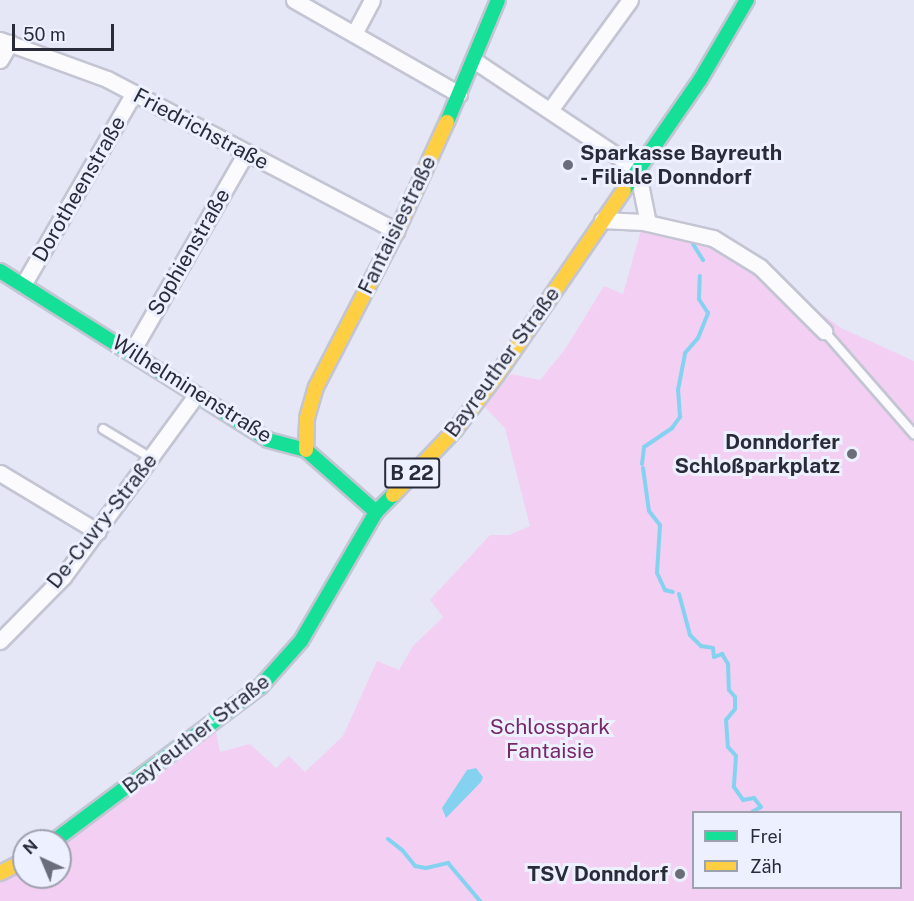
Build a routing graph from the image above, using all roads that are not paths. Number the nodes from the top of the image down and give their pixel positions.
1 (294, 0) edge
2 (372, 0) edge
3 (498, 0) edge
4 (630, 0) edge
5 (747, 0) edge
6 (355, 32) junction
7 (5, 42) edge
8 (0, 60) edge
9 (475, 61) junction
10 (134, 93) junction
11 (459, 94) junction
12 (550, 110) junction
13 (246, 153) junction
14 (637, 169) junction
15 (603, 220) junction
16 (648, 223) junction
17 (397, 231) junction
18 (0, 271) edge
19 (23, 285) junction
20 (824, 331) joint
21 (132, 351) junction
22 (196, 395) junction
23 (104, 429) dead end
24 (914, 434) edge
25 (306, 450) junction
26 (151, 458) junction
27 (0, 472) edge
28 (376, 512) junction
29 (98, 532) junction
30 (0, 641) edge
31 (70, 829) edge

1 - 6 street
2 - 6 street
3 - 9 main road, Fantaisiestraße
4 - 12 street
5 - 14 main road, Bayreuther Straße / B 22
6 - 11 street
7 - 8 street
7 - 10 street, Friedrichstraße
9 - 11 main road, Fantaisiestraße
9 - 12 street
10 - 13 street, Friedrichstraße
10 - 19 street, Dorotheenstraße
11 - 17 main road, Fantaisiestraße
12 - 14 street
13 - 17 street, Friedrichstraße
13 - 21 street, Sophienstraße
14 - 15 main road, Bayreuther Straße / B 22
14 - 16 street
15 - 16 street
15 - 28 main road, Bayreuther Straße / B 22
16 - 20 street
17 - 25 main road, Fantaisiestraße
18 - 19 main road, Wilhelminenstraße
19 - 21 main road, Wilhelminenstraße
20 - 24 lane
21 - 22 main road, Wilhelminenstraße
22 - 25 main road, Wilhelminenstraße
22 - 26 street, De-Cuvry-Straße
23 - 26 lane
25 - 28 main road, Wilhelminenstraße
26 - 29 street, De-Cuvry-Straße
27 - 29 street
28 - 31 main road, Bayreuther Straße / B 22
29 - 30 street, De-Cuvry-Straße

